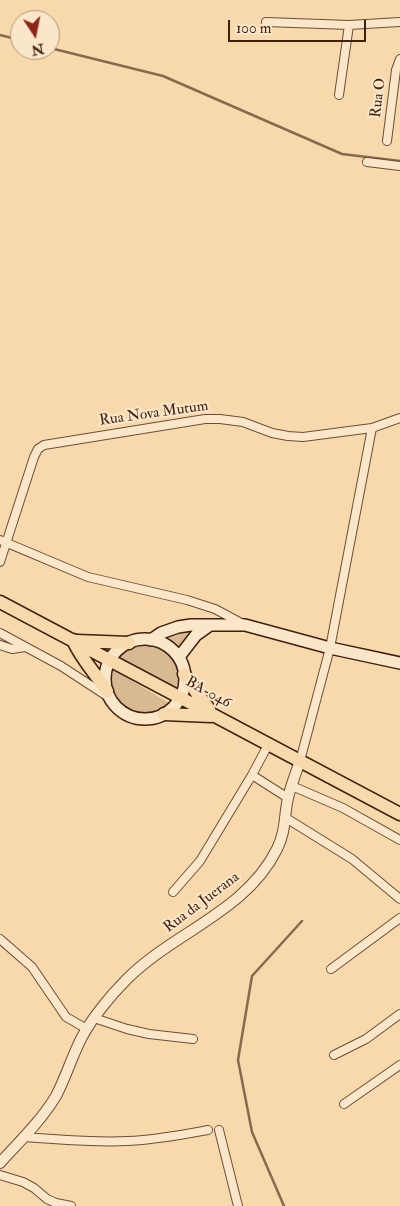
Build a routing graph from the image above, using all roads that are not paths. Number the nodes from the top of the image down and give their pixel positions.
1 (266, 22) dead end
2 (400, 22) edge
3 (349, 25) junction
4 (400, 59) edge
5 (338, 95) dead end
6 (387, 141) dead end
7 (367, 162) dead end
8 (400, 166) edge
9 (400, 418) edge
10 (372, 428) junction
11 (2, 540) edge
12 (0, 562) edge
13 (0, 602) edge
14 (210, 625) junction
15 (245, 625) junction
16 (0, 634) edge
17 (73, 640) junction
18 (151, 640) junction
19 (129, 642) junction
20 (0, 645) edge
21 (25, 647) junction
22 (330, 648) junction
23 (179, 657) junction
24 (110, 661) junction
25 (400, 663) edge
26 (184, 674) junction
27 (109, 694) junction
28 (181, 697) junction
29 (164, 714) junction
30 (216, 716) junction
31 (268, 745) junction
32 (300, 761) junction
33 (252, 775) junction
34 (292, 786) junction
35 (288, 798) junction
36 (400, 814) edge
37 (286, 818) junction
38 (400, 840) edge
39 (173, 892) dead end
40 (400, 899) edge
41 (400, 918) edge
42 (0, 939) edge
43 (331, 969) dead end
44 (400, 1014) edge
45 (94, 1018) junction
46 (87, 1029) junction
47 (193, 1039) dead end
48 (334, 1055) dead end
49 (400, 1065) edge
50 (344, 1104) dead end
51 (208, 1130) dead end
52 (218, 1130) dead end
53 (23, 1137) junction
54 (0, 1163) edge
55 (0, 1176) edge
56 (71, 1206) edge
57 (238, 1206) edge

1 - 3 street
2 - 3 street
3 - 5 street
4 - 6 street, Rua O
7 - 8 street
9 - 10 street, Rua Nova Mutum
10 - 11 street, Rua Nova Mutum
10 - 22 street
11 - 12 street, Rua Nova Mutum
11 - 15 street
13 - 17 main road, BA-046 / BA-046
14 - 15 main road
14 - 18 main road
14 - 23 main road
15 - 22 main road
16 - 21 street
17 - 19 main road
17 - 24 main road, BA-046 / BA-046
17 - 27 main road
18 - 19 main road
18 - 23 main road
19 - 24 main road
20 - 21 street
21 - 27 street
22 - 25 main road
22 - 32 street
23 - 26 main road
24 - 27 main road
24 - 28 main road, BA-046 / BA-046
26 - 28 main road
26 - 30 main road
27 - 29 main road
28 - 29 main road
28 - 30 main road, BA-046 / BA-046
29 - 30 main road
30 - 31 main road, BA-046 / BA-046
31 - 32 main road, BA-046 / BA-046
31 - 33 street
32 - 34 street, Rua da Juerana
32 - 36 main road, BA-046 / BA-046
33 - 35 street
33 - 39 street
34 - 35 street, Rua da Juerana
34 - 38 street
35 - 37 street, Rua da Juerana
37 - 40 street
37 - 45 street, Rua da Juerana
41 - 43 street
42 - 46 street
44 - 48 street
45 - 46 street, Rua da Juerana
45 - 47 street
46 - 53 street, Rua da Juerana
49 - 50 street
51 - 53 street
52 - 57 street
53 - 54 street, Rua da Juerana
55 - 56 street

